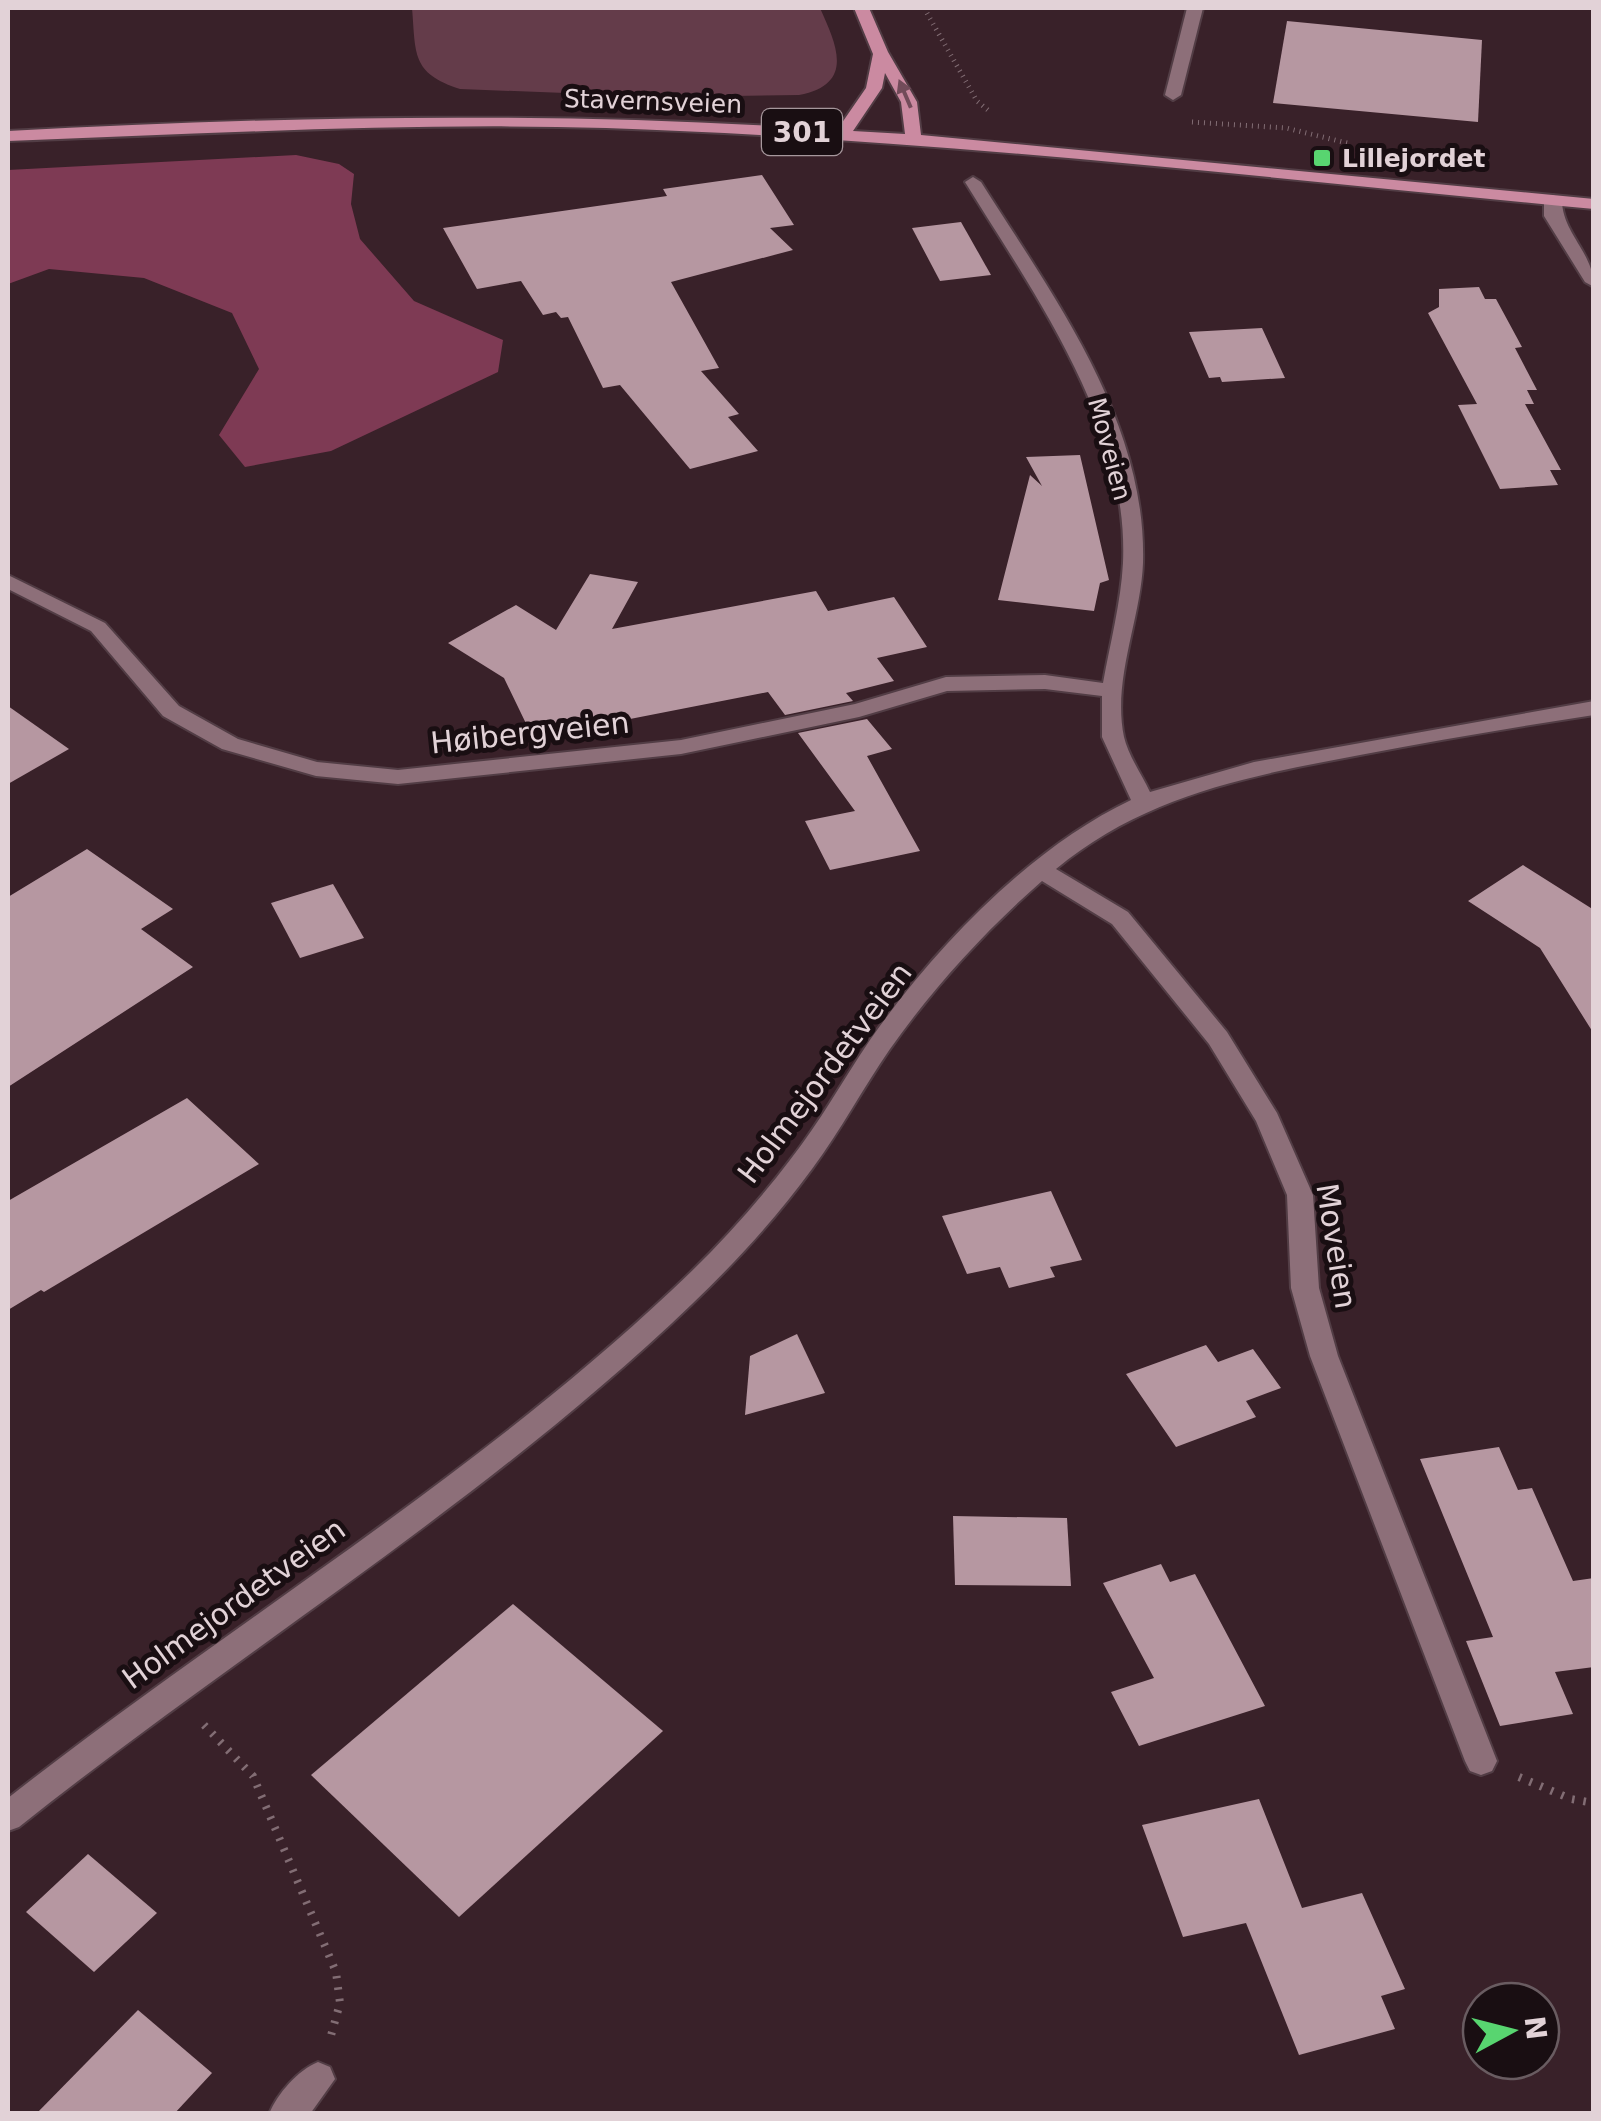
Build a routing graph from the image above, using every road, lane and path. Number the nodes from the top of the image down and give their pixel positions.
1 (861, 8) edge
2 (924, 8) edge
3 (1195, 8) edge
4 (882, 54) junction
5 (1173, 95) dead end
6 (992, 113) dead end
7 (844, 134) junction
8 (8, 136) edge
9 (913, 139) junction
10 (973, 182) dead end
11 (1554, 200) junction
12 (1594, 204) edge
13 (1594, 282) edge
14 (8, 581) edge
15 (1114, 691) junction
16 (1594, 708) edge
17 (1144, 802) junction
18 (1040, 869) junction
19 (170, 1690) junction
20 (1481, 1761) joint
21 (1594, 1803) edge
22 (8, 1817) edge
23 (318, 2078) joint
24 (286, 2114) edge

1 - 4 main road
2 - 6 path
3 - 5 street
4 - 7 main road
9 -> 4 main road
7 - 8 main road, Stavernsveien / 301
7 - 9 main road, Stavernsveien / 301
9 - 11 main road, Stavernsveien / 301
10 - 15 street, Moveien
11 - 12 main road, Stavernsveien / 301
11 - 13 street
14 - 15 street, Høibergveien
15 - 17 street, Moveien
16 - 17 street, Holmejordetveien
17 - 18 street, Holmejordetveien
18 - 19 street, Holmejordetveien
18 - 20 street, Moveien
19 - 22 street, Holmejordetveien
19 - 23 path
20 - 21 path
23 - 24 street

